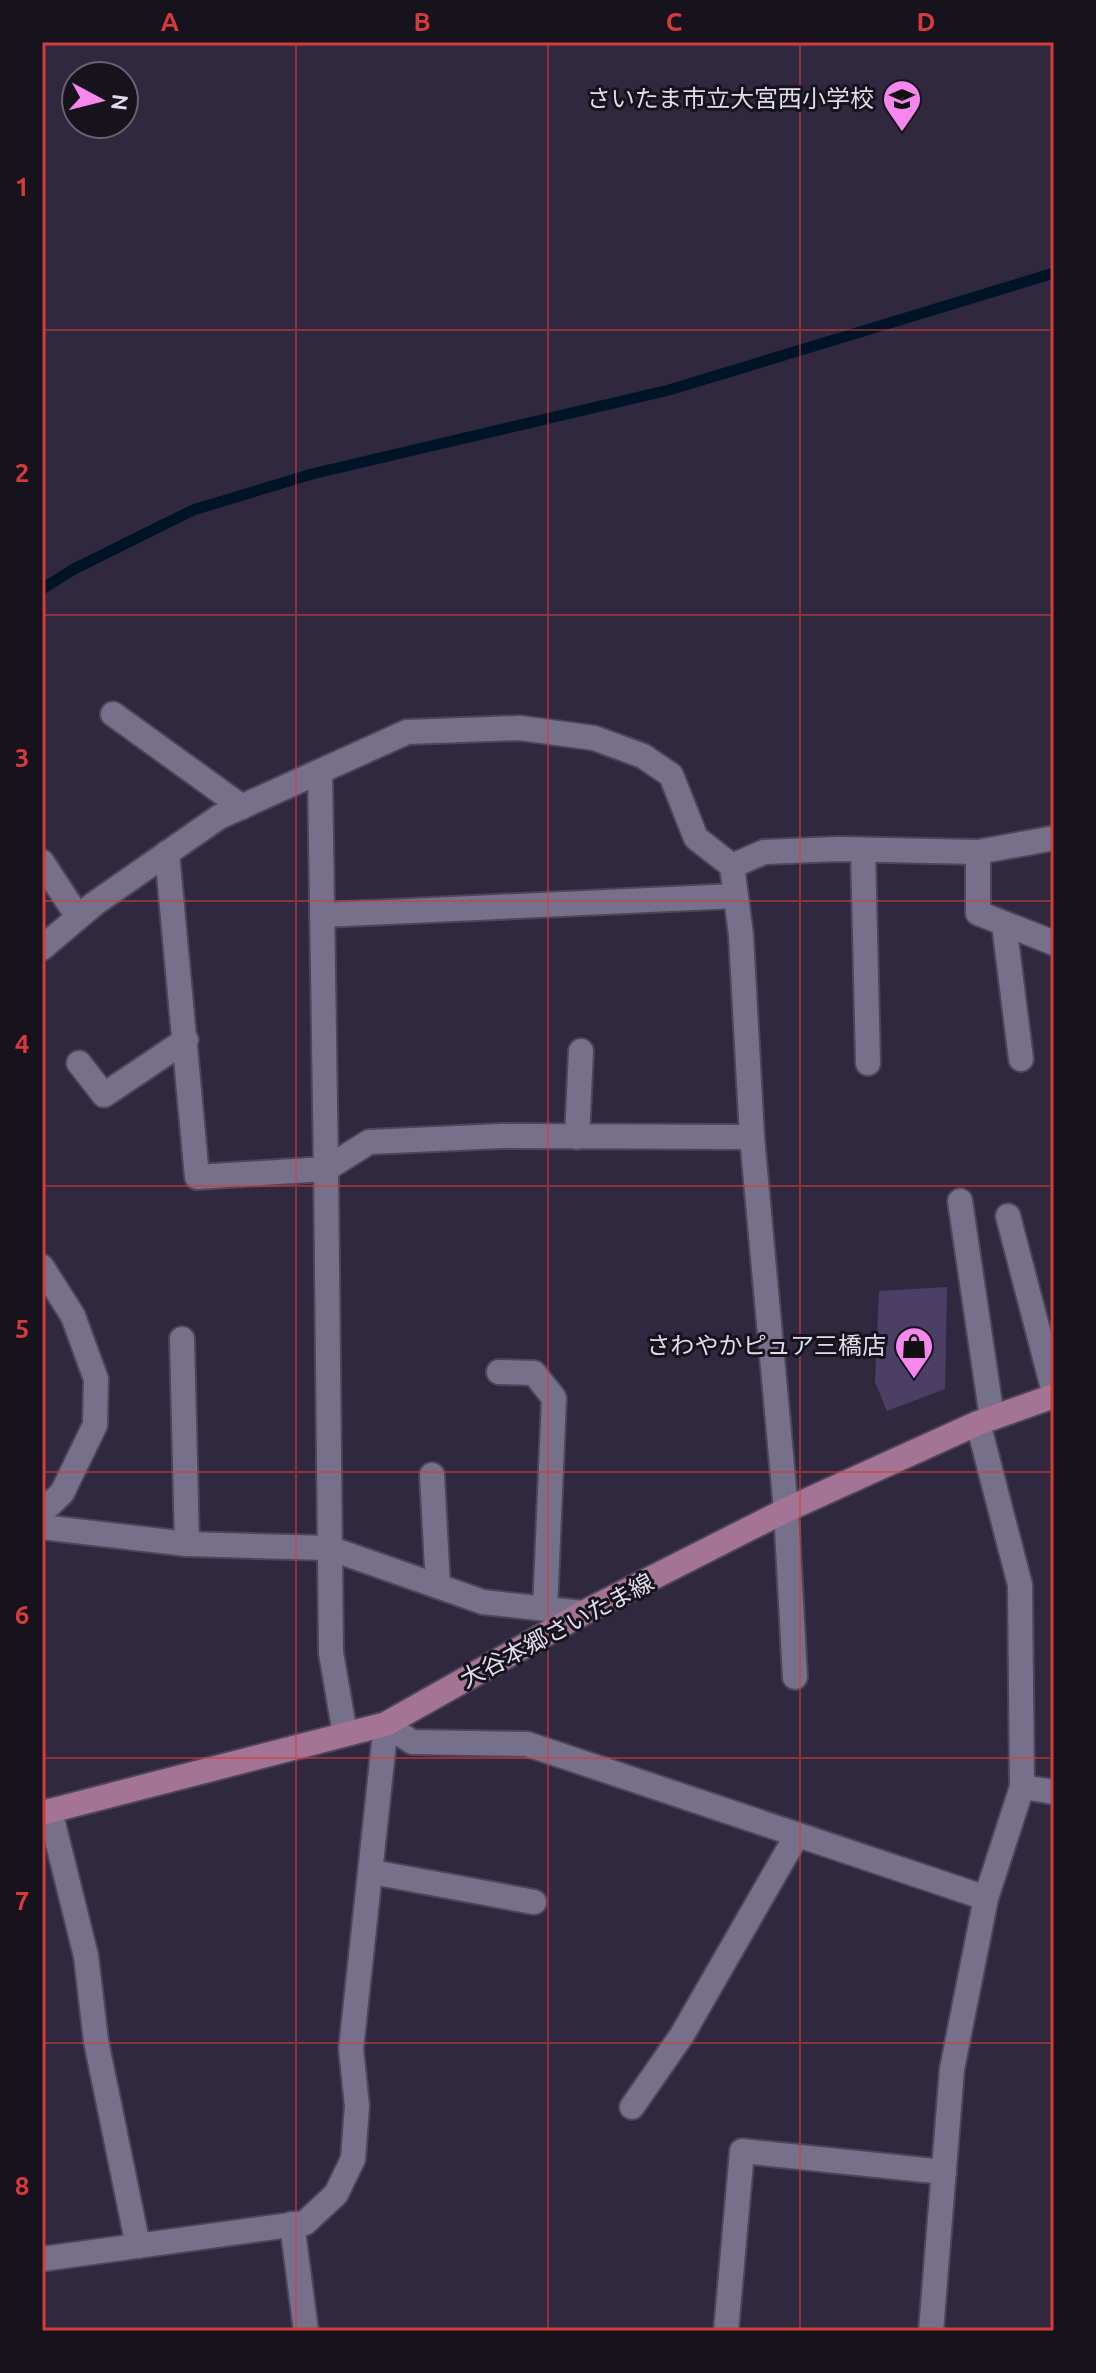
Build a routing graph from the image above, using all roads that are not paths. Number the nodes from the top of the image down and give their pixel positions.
1 (113, 714) dead end
2 (320, 772) junction
3 (242, 807) junction
4 (1054, 838) edge
5 (863, 850) junction
6 (978, 852) junction
7 (167, 853) junction
8 (42, 862) edge
9 (732, 866) junction
10 (736, 896) junction
11 (322, 915) junction
12 (78, 917) junction
13 (1004, 924) junction
14 (1054, 943) edge
15 (42, 948) edge
16 (186, 1040) junction
17 (581, 1051) dead end
18 (1021, 1059) dead end
19 (79, 1063) dead end
20 (868, 1063) dead end
21 (577, 1137) junction
22 (752, 1137) junction
23 (326, 1169) junction
24 (960, 1201) dead end
25 (1008, 1216) dead end
26 (42, 1267) edge
27 (182, 1339) dead end
28 (499, 1372) dead end
29 (1054, 1394) edge
30 (985, 1421) junction
31 (432, 1475) dead end
32 (786, 1510) junction
33 (42, 1512) edge
34 (42, 1527) edge
35 (187, 1544) junction
36 (329, 1548) junction
37 (438, 1586) junction
38 (545, 1609) junction
39 (583, 1613) junction
40 (795, 1677) dead end
41 (386, 1724) junction
42 (345, 1734) junction
43 (1022, 1787) junction
44 (1054, 1792) edge
45 (46, 1812) edge
46 (797, 1835) junction
47 (372, 1872) junction
48 (986, 1898) junction
49 (534, 1902) dead end
50 (632, 2107) dead end
51 (944, 2172) junction
52 (292, 2224) junction
53 (138, 2246) junction
54 (42, 2259) edge
55 (306, 2331) edge
56 (726, 2331) edge
57 (931, 2331) edge

1 - 3 street
2 - 3 street
2 - 9 street
2 - 11 street
3 - 7 street
4 - 6 street
5 - 6 street
5 - 9 street
5 - 20 street
6 - 13 street
7 - 12 street
7 - 16 street
8 - 12 street
9 - 10 street
10 - 11 street
10 - 22 street
11 - 23 street
12 - 15 street
13 - 14 street
13 - 18 street
16 - 19 street
16 - 23 street
17 - 21 street
21 - 22 street
21 - 23 street
22 - 32 street
23 - 36 street
24 - 30 street
25 - 29 street
26 - 33 street
27 - 35 street
28 - 38 street
29 - 30 main road, 大谷本郷さいたま線
30 - 32 main road, 大谷本郷さいたま線
30 - 43 street
31 - 37 street
32 - 39 main road, 大谷本郷さいたま線
32 - 40 street
34 - 35 street
35 - 36 street
36 - 37 street
36 - 42 street
37 - 38 street
38 - 39 street
39 - 41 main road, 大谷本郷さいたま線
41 - 42 main road, 大谷本郷さいたま線
41 - 46 street
41 - 47 street
42 - 45 main road, 大谷本郷さいたま線
43 - 44 street
43 - 48 street
45 - 53 street
46 - 48 street
46 - 50 street
47 - 49 street
47 - 52 street
48 - 51 street
51 - 56 street
51 - 57 street
52 - 53 street
52 - 55 street
53 - 54 street

